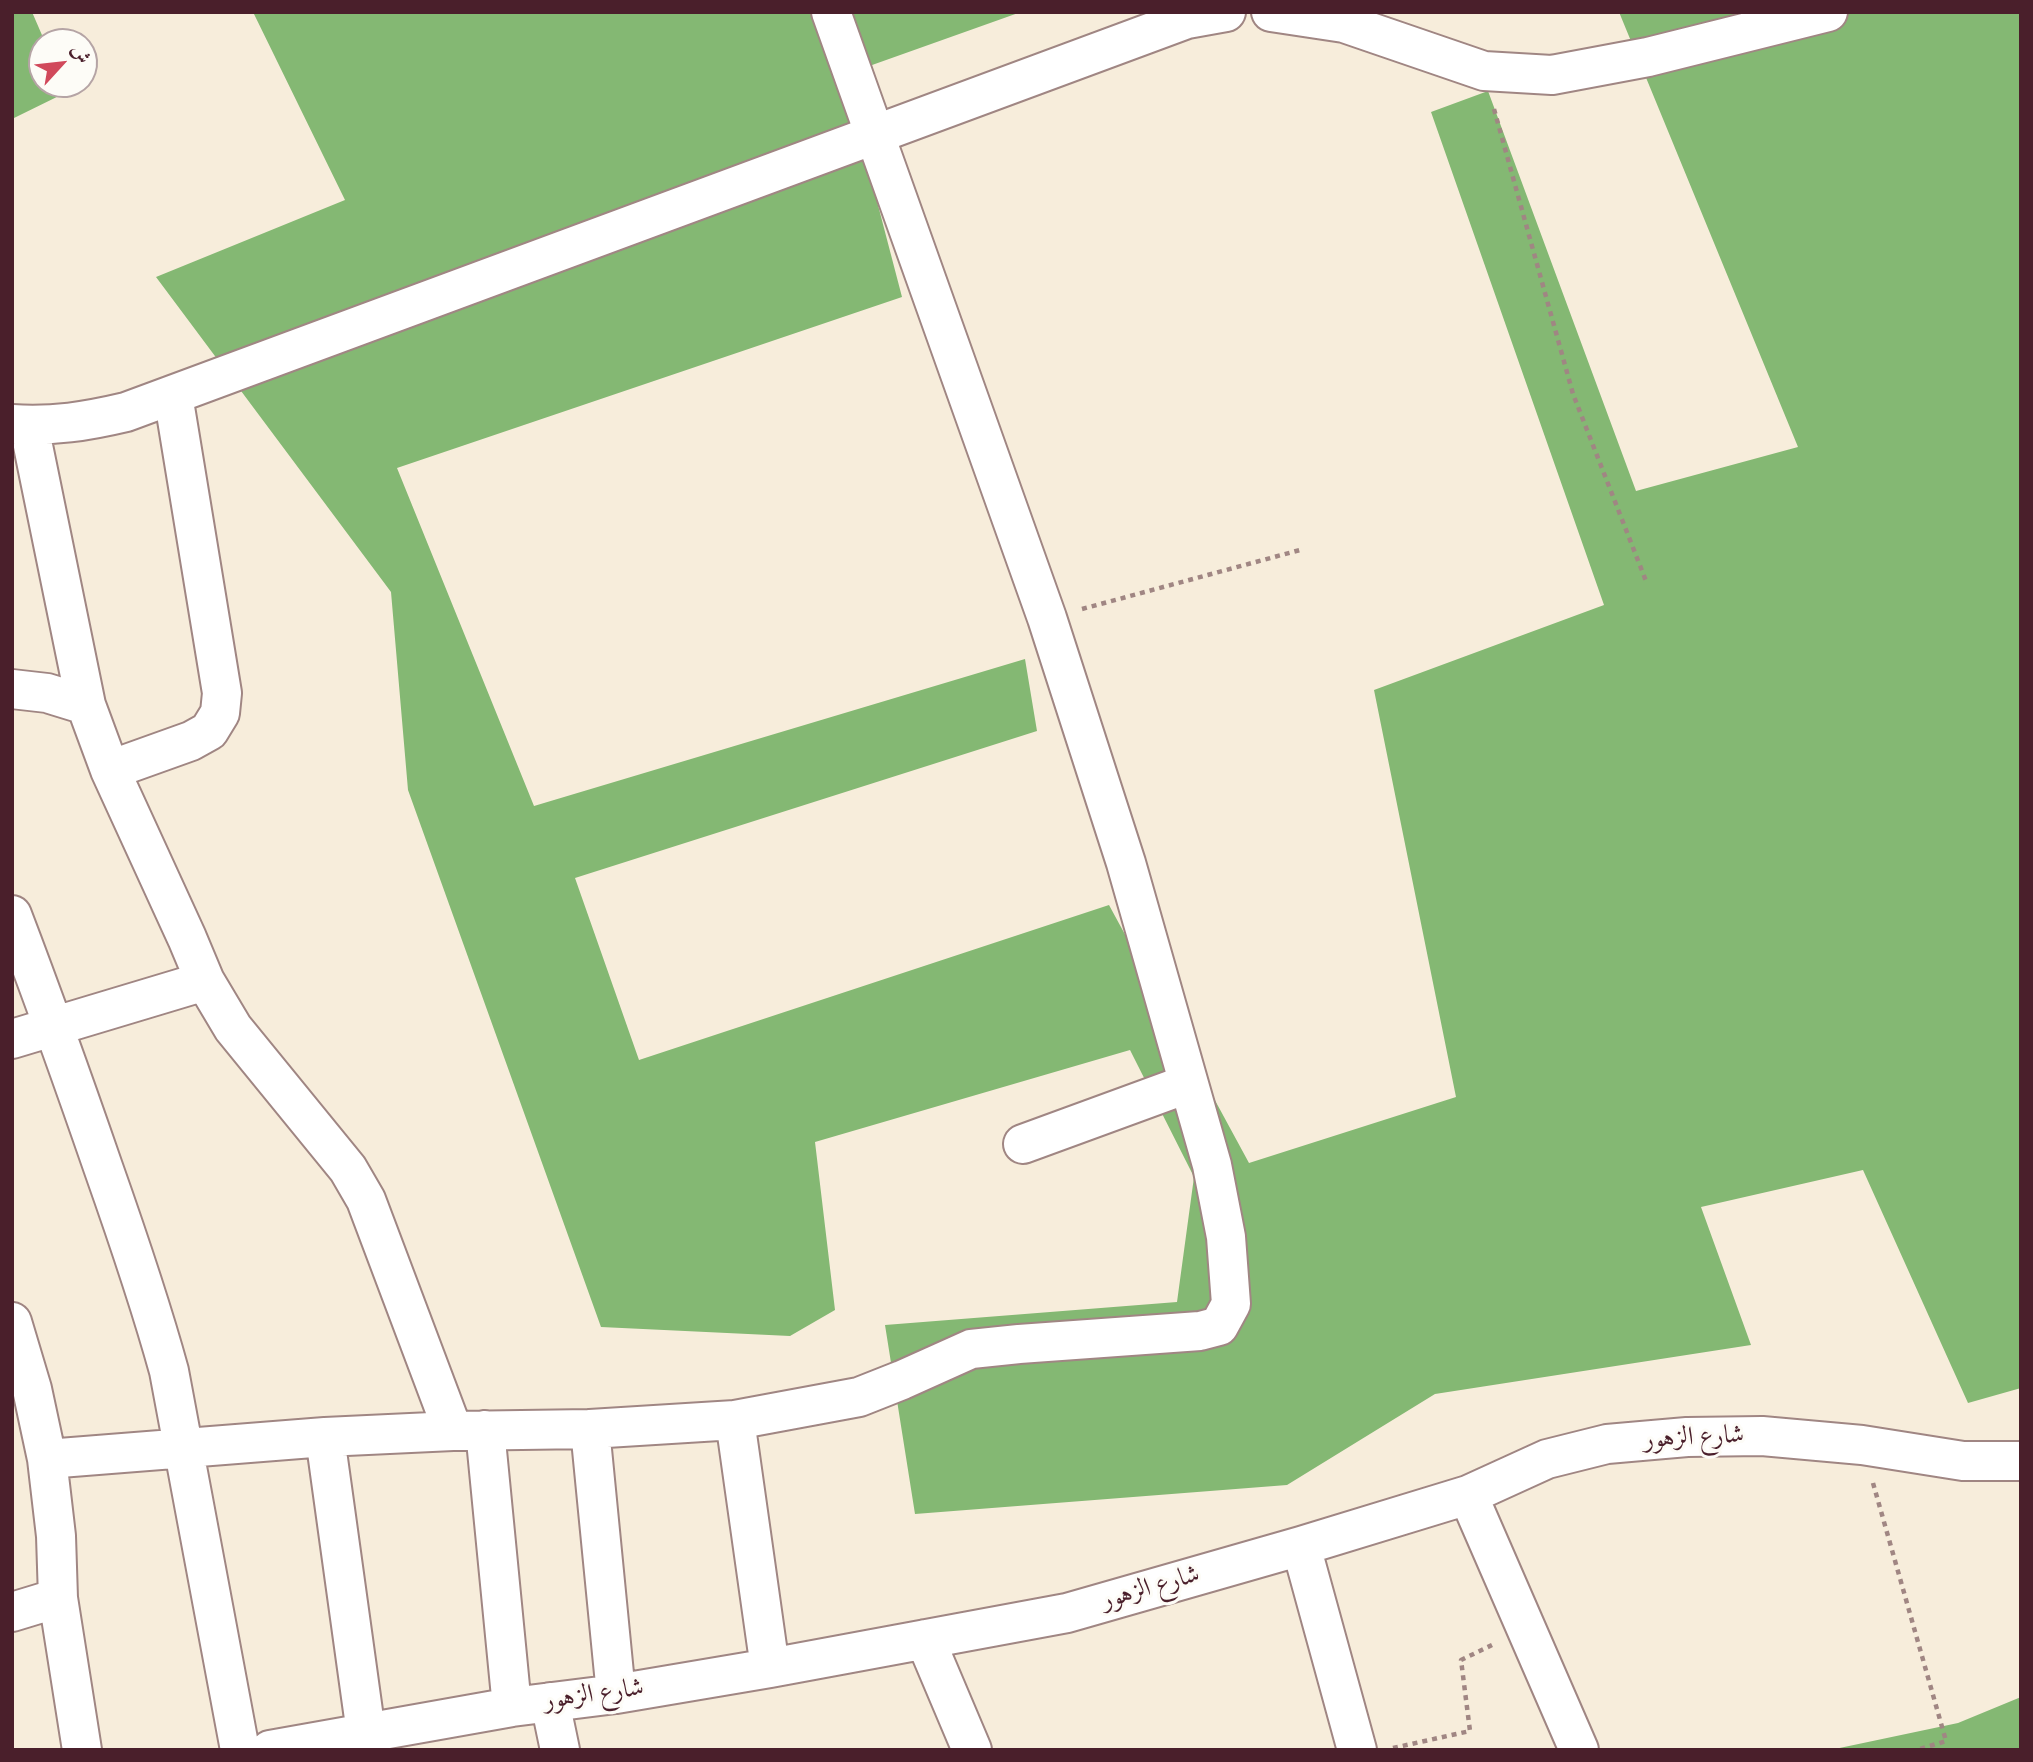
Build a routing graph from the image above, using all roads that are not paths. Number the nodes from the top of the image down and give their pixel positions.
1 (831, 12) edge
2 (1226, 12) edge
3 (1271, 12) edge
4 (1828, 12) edge
5 (1345, 18) edge
6 (874, 135) junction
7 (173, 395) junction
8 (21, 425) edge
9 (12, 689) edge
10 (86, 705) junction
11 (110, 770) junction
12 (12, 915) edge
13 (205, 981) junction
14 (55, 1026) junction
15 (12, 1039) edge
16 (1188, 1084) junction
17 (1023, 1144) dead end
18 (12, 1322) edge
19 (735, 1420) junction
20 (590, 1429) junction
21 (469, 1431) junction
22 (325, 1437) junction
23 (183, 1447) junction
24 (47, 1459) junction
25 (2021, 1461) edge
26 (1468, 1495) junction
27 (1301, 1546) junction
28 (58, 1598) junction
29 (12, 1612) edge
30 (925, 1639) junction
31 (771, 1668) junction
32 (616, 1694) junction
33 (550, 1702) junction
34 (512, 1707) junction
35 (366, 1733) junction
36 (82, 1750) edge
37 (240, 1750) edge
38 (270, 1750) edge
39 (560, 1750) edge
40 (972, 1750) edge
41 (1357, 1750) edge
42 (1579, 1750) edge

1 - 6 street
2 - 6 street
3 - 5 street
4 - 5 street
6 - 7 street
6 - 16 street
7 - 8 street
7 - 11 street
8 - 10 street
9 - 10 street
10 - 11 street
11 - 13 street
12 - 14 street
13 - 14 street
13 - 21 street
14 - 15 street
14 - 23 street
16 - 17 street
16 - 19 street
18 - 24 street
19 - 20 street
19 - 31 street
20 - 21 street
20 - 32 street
21 - 22 street
21 - 34 street
22 - 23 street
22 - 35 street
23 - 24 street
23 - 37 street
24 - 28 street
25 - 26 street, شارع الزهور
26 - 27 street, شارع الزهور
26 - 42 street
27 - 30 street, شارع الزهور
27 - 41 street
28 - 29 street
28 - 36 street
30 - 31 street, شارع الزهور
30 - 40 street
31 - 32 street, شارع الزهور
32 - 33 street, شارع الزهور
33 - 34 street, شارع الزهور
33 - 39 street
34 - 35 street, شارع الزهور
35 - 38 street, شارع الزهور

